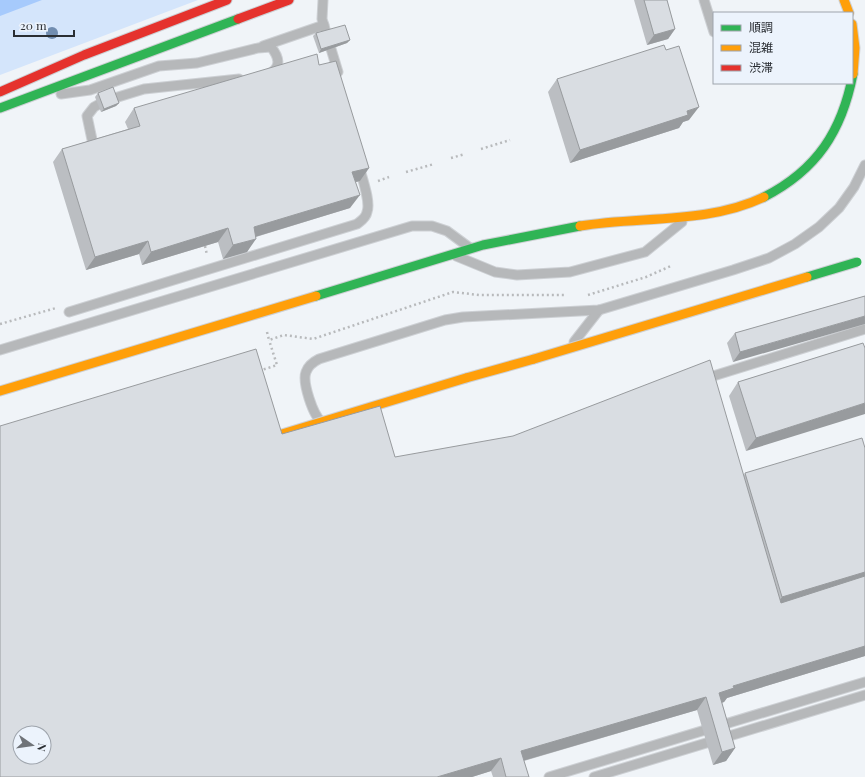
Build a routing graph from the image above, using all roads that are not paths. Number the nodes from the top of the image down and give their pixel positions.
1 (227, 0) edge
2 (289, 0) edge
3 (323, 0) edge
4 (704, 0) edge
5 (844, 0) edge
6 (849, 12) edge
7 (324, 25) junction
8 (713, 29) edge
9 (853, 29) edge
10 (258, 48) junction
11 (865, 59) edge
12 (856, 62) junction
13 (263, 77) edge
14 (340, 77) edge
15 (247, 78) edge
16 (853, 81) edge
17 (852, 84) edge
18 (0, 92) edge
19 (24, 99) junction
20 (0, 108) edge
21 (94, 149) edge
22 (357, 154) edge
23 (865, 165) edge
24 (690, 216) junction
25 (471, 248) junction
26 (452, 254) junction
27 (862, 259) edge
28 (599, 310) junction
29 (69, 312) dead end
30 (865, 329) edge
31 (0, 350) edge
32 (710, 377) edge
33 (0, 390) edge
34 (252, 443) edge
35 (865, 682) edge
36 (865, 695) edge
37 (549, 777) edge
38 (594, 777) edge

1 - 18 street
2 - 19 street
3 - 7 lane
4 - 8 lane
5 - 6 street
7 - 10 lane
7 - 14 lane
9 - 12 street
10 - 13 lane
10 - 19 lane
11 - 12 street
12 - 16 street
15 - 21 lane
17 - 24 street
19 - 20 street
22 - 29 lane
23 - 28 lane
24 - 25 street
24 - 26 lane
25 - 26 street
25 - 31 lane
26 - 33 street
27 - 34 street, bridge
28 - 28 lane
30 - 32 lane
35 - 37 lane
36 - 38 lane

